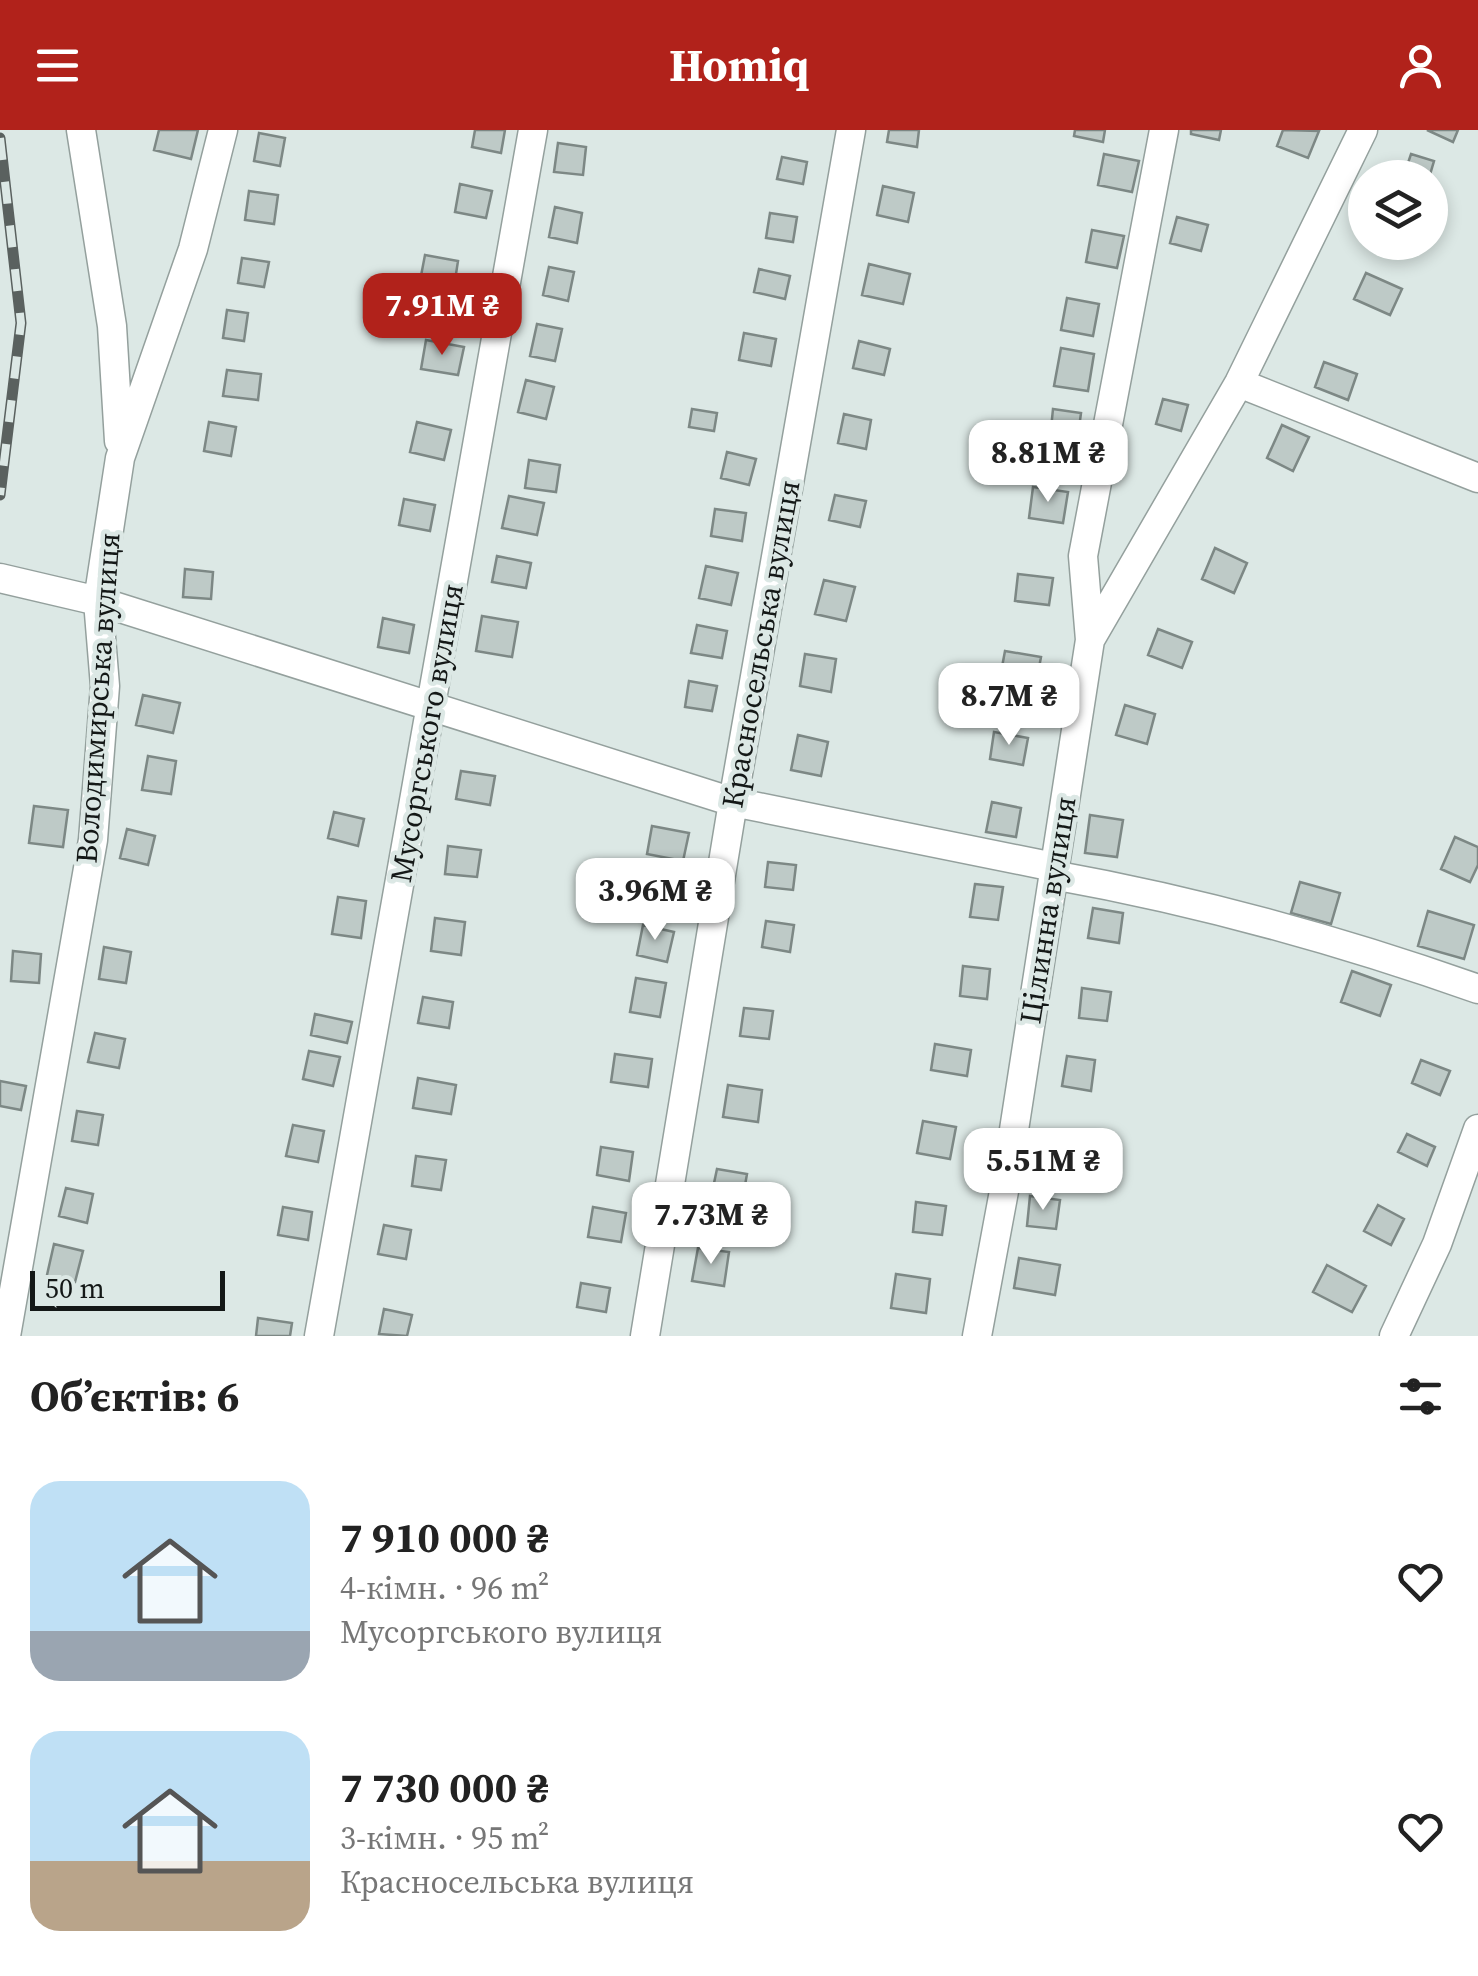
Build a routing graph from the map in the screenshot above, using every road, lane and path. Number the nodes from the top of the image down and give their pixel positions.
1 (81, 130) edge
2 (223, 130) edge
3 (534, 130) edge
4 (851, 130) edge
5 (1164, 130) edge
6 (1364, 130) edge
7 (1240, 383) junction
8 (120, 458) junction
9 (1478, 478) edge
10 (0, 578) edge
11 (98, 601) junction
12 (1090, 640) junction
13 (431, 710) junction
14 (733, 802) junction
15 (1054, 871) junction
16 (1478, 989) edge
17 (1478, 1129) edge
18 (6, 1336) edge
19 (319, 1336) edge
20 (645, 1336) edge
21 (976, 1336) edge
22 (1394, 1336) edge

1 - 8 street
2 - 8 street, Володимирська вулиця
3 - 13 street, Мусоргського вулиця
4 - 14 street, Красносельська вулиця
5 - 12 street, Цілинна вулиця
6 - 7 street
7 - 9 street
7 - 12 street
8 - 11 street, Володимирська вулиця
10 - 11 street
11 - 13 street
11 - 18 street, Володимирська вулиця
12 - 15 street, Цілинна вулиця
13 - 14 street
13 - 19 street, Мусоргського вулиця
14 - 15 street
14 - 20 street, Красносельська вулиця
15 - 16 street
15 - 21 street, Цілинна вулиця
17 - 22 street

